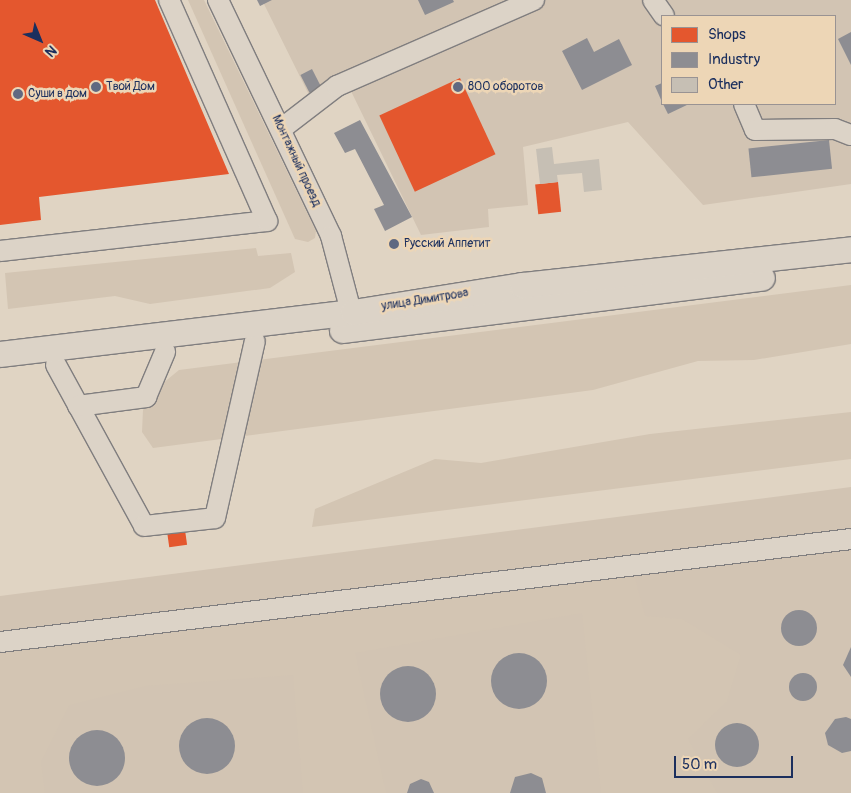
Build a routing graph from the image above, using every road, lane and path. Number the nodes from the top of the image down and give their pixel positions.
1 (169, 0) edge
2 (218, 0) edge
3 (534, 0) edge
4 (653, 0) edge
5 (663, 15) edge
6 (744, 105) edge
7 (281, 129) junction
8 (851, 135) edge
9 (851, 250) edge
10 (0, 251) edge
11 (851, 266) edge
12 (354, 320) junction
13 (255, 341) junction
14 (165, 352) junction
15 (0, 354) edge
16 (56, 365) junction
17 (0, 372) edge
18 (78, 406) junction
19 (851, 539) edge
20 (0, 642) edge

1 - 10 street
2 - 7 street, Монтажный проезд
3 - 7 street
4 - 5 street
6 - 8 street
7 - 12 street, Монтажный проезд
9 - 12 main road, улица Димитрова
11 - 12 main road, улица Димитрова
12 - 13 main road, улица Димитрова
12 - 15 main road, улица Димитрова
13 - 14 main road, улица Димитрова
13 - 18 street
14 - 16 main road, улица Димитрова
14 - 18 street
16 - 17 main road, улица Димитрова
16 - 18 street
19 - 20 street

